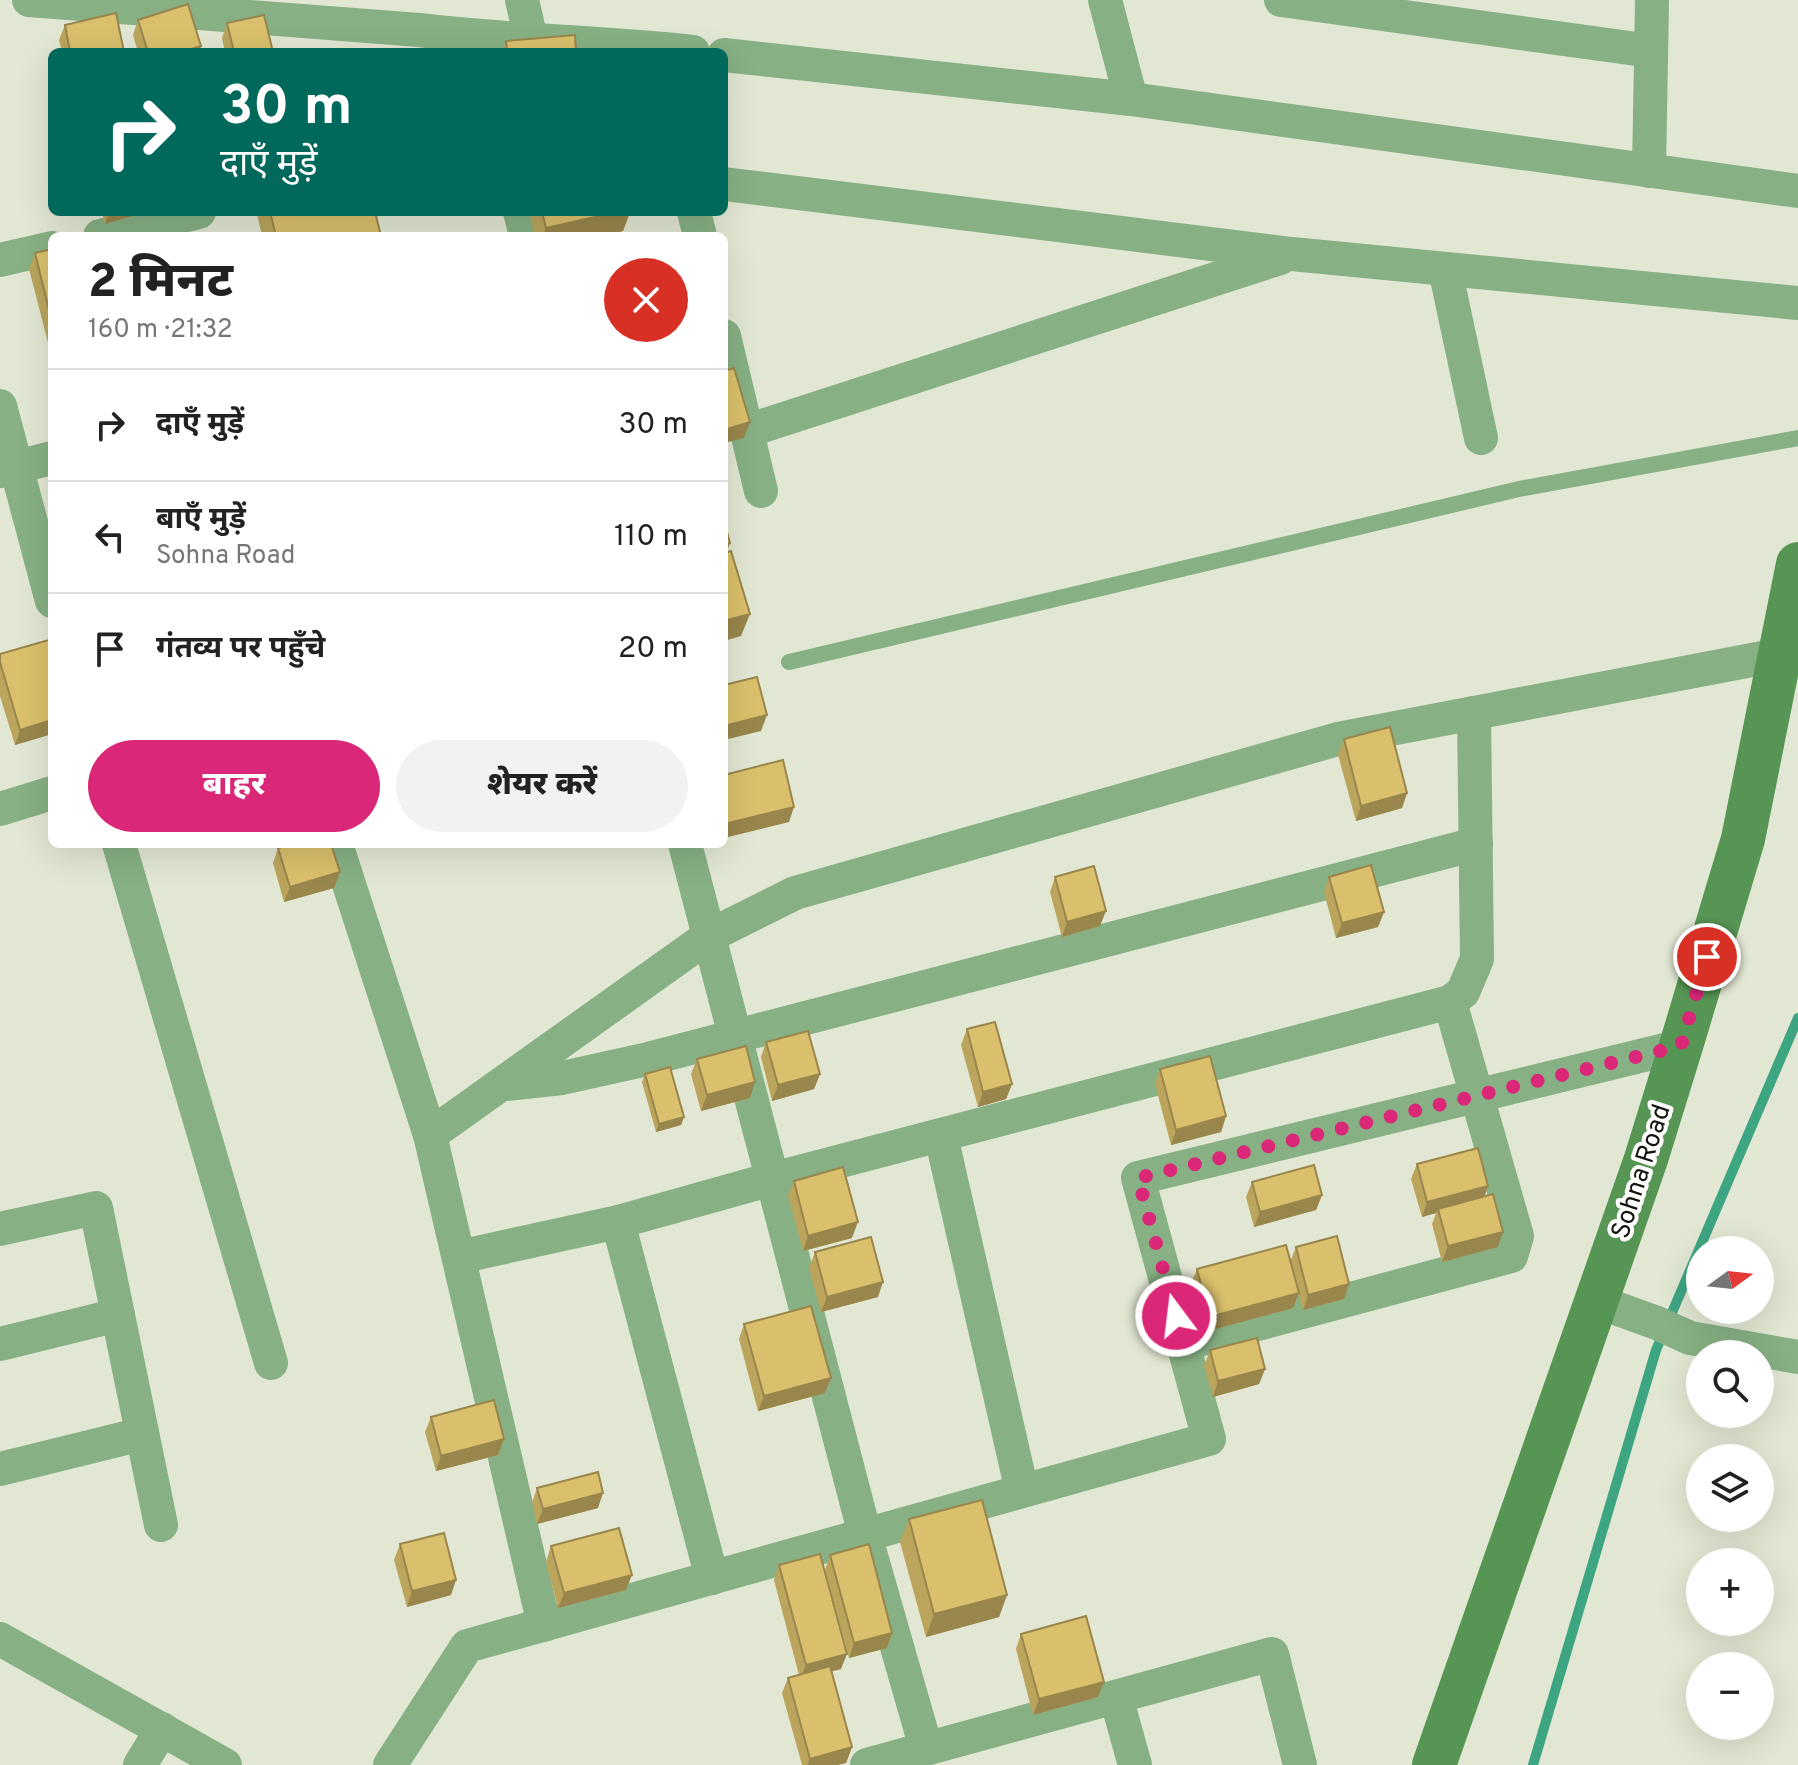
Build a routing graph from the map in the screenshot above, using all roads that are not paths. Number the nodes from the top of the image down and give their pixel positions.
1 (29, 0) edge
2 (522, 0) edge
3 (1105, 0) edge
4 (1281, 0) edge
5 (1652, 0) edge
6 (278, 10) edge
7 (415, 15) edge
8 (531, 39) junction
9 (476, 44) edge
10 (637, 48) edge
11 (1651, 51) junction
12 (728, 55) edge
13 (1131, 99) junction
14 (1649, 171) junction
15 (728, 184) edge
16 (1798, 191) edge
17 (182, 216) edge
18 (116, 232) edge
19 (48, 249) edge
20 (1292, 254) junction
21 (0, 260) edge
22 (1445, 269) junction
23 (1798, 303) edge
24 (728, 353) edge
25 (0, 406) edge
26 (747, 431) junction
27 (1481, 438) dead end
28 (1798, 438) edge
29 (48, 459) edge
30 (8, 469) edge
31 (761, 491) dead end
32 (1798, 564) edge
33 (48, 589) edge
34 (1778, 655) junction
35 (789, 662) dead end
36 (1474, 713) junction
37 (48, 794) edge
38 (0, 809) edge
39 (1476, 844) junction
40 (120, 848) edge
41 (337, 848) edge
42 (686, 848) edge
43 (709, 936) junction
44 (1450, 1002) junction
45 (735, 1036) junction
46 (1681, 1046) junction
47 (501, 1084) junction
48 (1476, 1096) junction
49 (430, 1135) junction
50 (941, 1136) junction
51 (772, 1179) junction
52 (618, 1222) junction
53 (0, 1229) edge
54 (459, 1257) junction
55 (1596, 1301) junction
56 (118, 1315) junction
57 (0, 1344) edge
58 (1183, 1344) junction
59 (1798, 1357) edge
60 (271, 1363) dead end
61 (142, 1434) junction
62 (0, 1469) edge
63 (1022, 1491) junction
64 (161, 1525) dead end
65 (865, 1535) junction
66 (712, 1578) junction
67 (544, 1625) junction
68 (0, 1639) edge
69 (1116, 1697) junction
70 (162, 1729) junction
71 (948, 1751) edge
72 (140, 1765) edge
73 (225, 1765) edge
74 (390, 1765) edge
75 (867, 1765) edge
76 (1135, 1765) edge
77 (1300, 1765) edge
78 (1434, 1765) edge

1 - 6 street
2 - 8 street
3 - 13 street
4 - 11 street
5 - 11 street
6 - 7 street
7 - 9 street
8 - 9 street
8 - 10 street
11 - 14 street
12 - 13 street
13 - 14 street
14 - 16 street
15 - 20 street
17 - 18 street
19 - 21 street
20 - 22 street
20 - 26 street
22 - 23 street
22 - 27 street
24 - 26 street
25 - 30 street
26 - 31 street
28 - 35 lane
29 - 30 street
30 - 33 street
32 - 34 main road, Sohna Road
34 - 36 street
34 - 46 main road, Sohna Road
36 - 39 street
36 - 43 street
37 - 38 street
39 - 44 street
39 - 45 street
40 - 60 street
41 - 49 street
42 - 43 street
43 - 45 street
43 - 47 street
44 - 48 street
44 - 50 street
45 - 47 street
45 - 51 street
46 - 48 street
46 - 55 main road, Sohna Road
47 - 49 street
48 - 58 street
48 - 58 street
49 - 54 street
50 - 51 street
50 - 63 street
51 - 52 street
51 - 65 street
52 - 54 street
52 - 66 street
53 - 56 street
54 - 67 street
55 - 59 street
55 - 78 main road, Sohna Road
56 - 57 street
56 - 61 street
58 - 63 street
61 - 62 street
61 - 64 street
63 - 65 street
65 - 66 street
65 - 71 street
66 - 67 street
67 - 74 street
68 - 70 street
69 - 71 street
69 - 76 street
69 - 77 street
70 - 72 street
70 - 73 street
71 - 75 street

